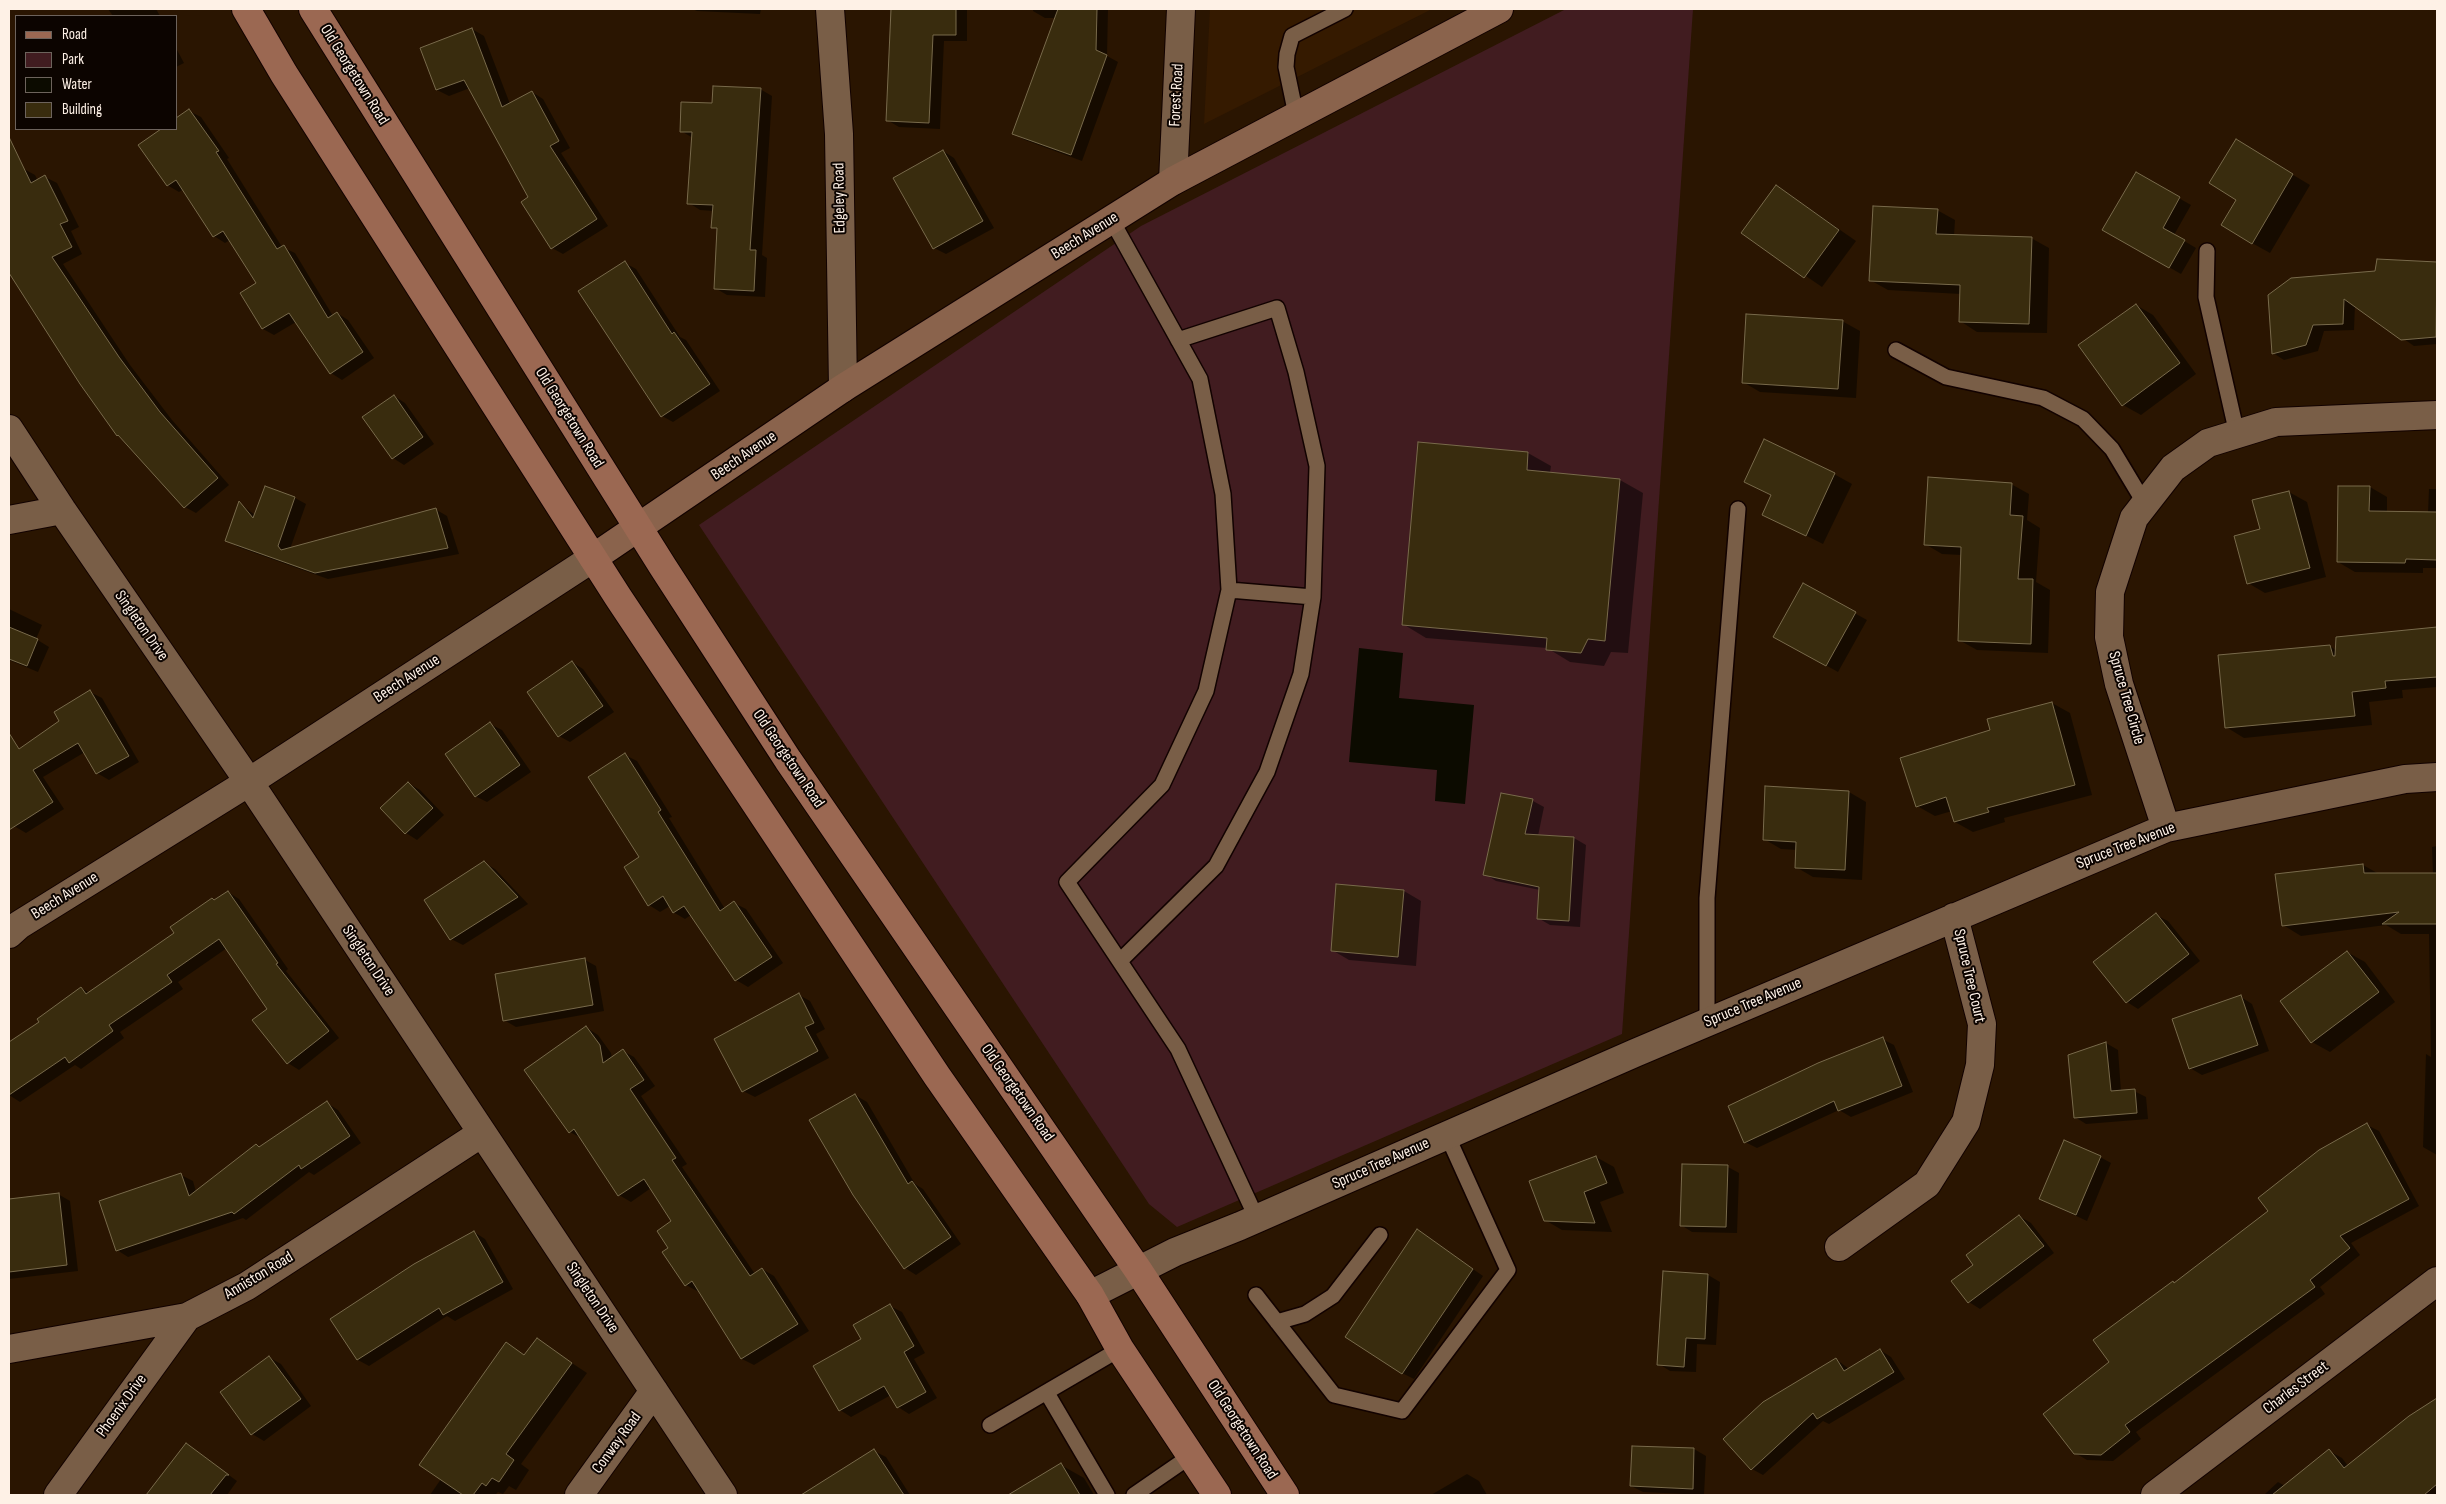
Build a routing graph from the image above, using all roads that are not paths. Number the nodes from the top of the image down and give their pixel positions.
1 (246, 9) edge
2 (312, 9) edge
3 (830, 9) edge
4 (1182, 9) edge
5 (1345, 9) edge
6 (1499, 9) edge
7 (1296, 115) junction
8 (1173, 181) junction
9 (1111, 219) junction
10 (2207, 251) dead end
11 (1178, 340) junction
12 (1896, 350) dead end
13 (843, 388) junction
14 (2437, 415) edge
15 (9, 430) edge
16 (2237, 434) junction
17 (2145, 504) junction
18 (62, 510) junction
19 (1738, 510) dead end
20 (9, 520) edge
21 (638, 527) junction
22 (593, 558) junction
23 (1229, 590) junction
24 (1313, 597) junction
25 (2437, 777) edge
26 (249, 782) junction
27 (2166, 828) junction
28 (1954, 917) junction
29 (12, 929) edge
30 (1120, 962) junction
31 (1707, 1022) junction
32 (482, 1133) junction
33 (1447, 1135) junction
34 (1257, 1219) junction
35 (1380, 1235) dead end
36 (1839, 1247) dead end
37 (1138, 1270) junction
38 (2437, 1281) edge
39 (1090, 1295) junction
40 (1256, 1295) dead end
41 (187, 1317) junction
42 (1277, 1322) junction
43 (9, 1349) edge
44 (1120, 1349) junction
45 (654, 1391) junction
46 (1047, 1393) junction
47 (990, 1425) dead end
48 (1192, 1455) junction
49 (58, 1495) edge
50 (579, 1495) edge
51 (723, 1495) edge
52 (1106, 1495) edge
53 (1134, 1495) edge
54 (1217, 1495) edge
55 (1285, 1495) edge
56 (2155, 1495) edge

1 - 22 main road
2 - 21 main road, Old Georgetown Road
3 - 13 street, Edgeley Road
4 - 8 street, Forest Road
5 - 7 lane
6 - 7 street, Beech Avenue
7 - 8 street, Beech Avenue
8 - 9 street, Beech Avenue
9 - 11 lane
9 - 13 street, Beech Avenue
10 - 16 lane
11 - 23 lane
11 - 24 lane
12 - 17 lane
13 - 21 street, Beech Avenue
14 - 16 street, Spruce Tree Circle
15 - 18 street, Singleton Drive
16 - 17 street, Spruce Tree Circle
17 - 27 street, Spruce Tree Circle
18 - 20 street
18 - 26 street, Singleton Drive
19 - 31 lane
21 - 22 street, Beech Avenue
21 - 37 main road, Old Georgetown Road
22 - 26 street, Beech Avenue
22 - 39 main road
23 - 24 lane
23 - 30 lane
24 - 30 lane
25 - 27 street, Spruce Tree Avenue
26 - 29 street, Beech Avenue
26 - 32 street, Singleton Drive
27 - 28 street, Spruce Tree Avenue
28 - 31 street, Spruce Tree Avenue
28 - 36 street, Spruce Tree Court
30 - 34 lane
31 - 33 street, Spruce Tree Avenue
32 - 41 street, Anniston Road
32 - 45 street, Singleton Drive
33 - 34 street, Spruce Tree Avenue
33 - 42 lane
34 - 37 street, Spruce Tree Avenue
35 - 42 lane
37 - 39 street, Spruce Tree Avenue
37 - 55 main road, Old Georgetown Road
38 - 56 street, Charles Street
39 - 44 main road
40 - 42 lane
41 - 43 street, Anniston Road
41 - 49 street, Phoenix Drive
44 - 46 lane
44 - 48 main road
45 - 50 street, Conway Road
45 - 51 street, Singleton Drive
46 - 47 lane
46 - 52 lane
48 - 53 lane
48 - 54 main road

